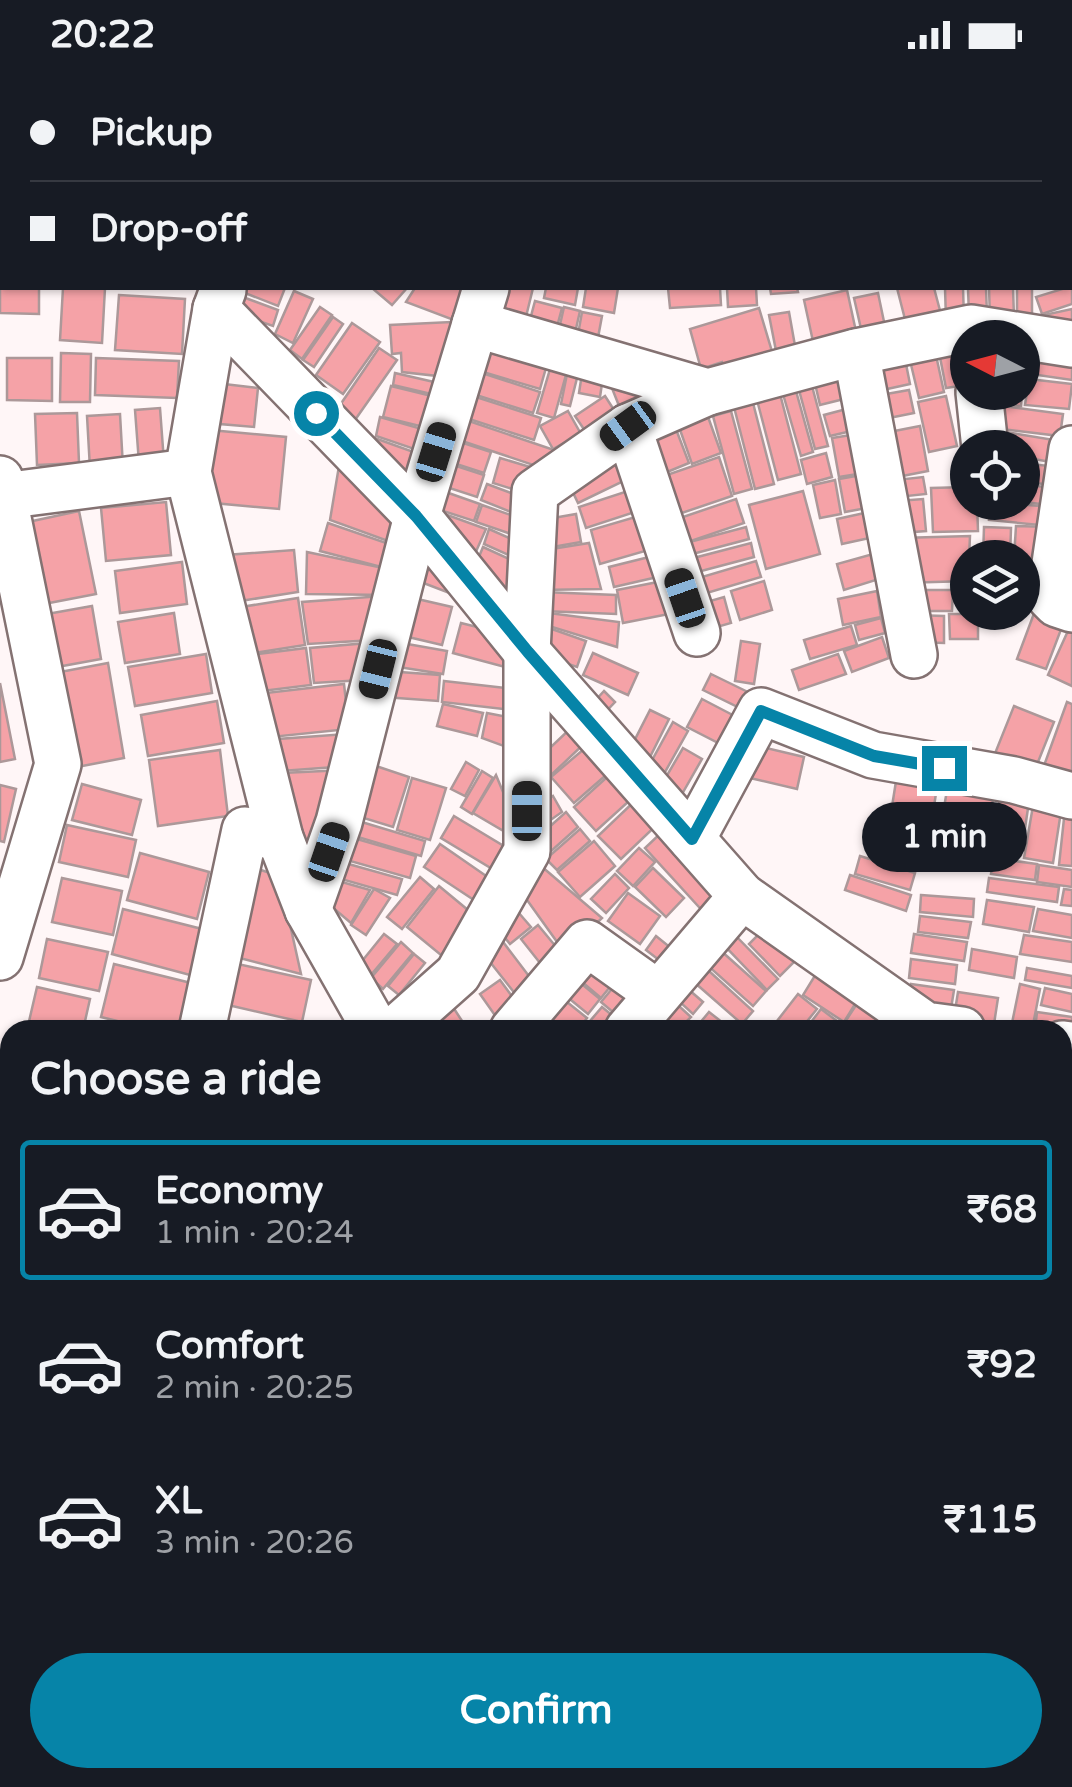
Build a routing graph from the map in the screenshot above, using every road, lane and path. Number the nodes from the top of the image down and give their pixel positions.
1 (220, 298) edge
2 (480, 306) edge
3 (950, 336) edge
4 (1040, 340) edge
5 (1072, 344) edge
6 (856, 352) junction
7 (708, 392) junction
8 (628, 426) junction
9 (1072, 449) edge
10 (188, 472) junction
11 (2, 487) edge
12 (416, 516) junction
13 (1072, 609) edge
14 (697, 633) dead end
15 (528, 652) junction
16 (914, 656) dead end
17 (17, 659) edge
18 (1072, 796) edge
19 (280, 838) junction
20 (692, 839) junction
21 (742, 896) junction
22 (308, 910) junction
23 (6, 912) edge
24 (0, 957) edge
25 (658, 993) junction
26 (204, 1020) edge
27 (366, 1020) edge
28 (379, 1020) edge
29 (522, 1020) edge
30 (636, 1020) edge
31 (918, 1020) edge

1 - 10 street
1 - 12 street
2 - 7 street
2 - 12 street
3 - 6 street
4 - 5 street
6 - 7 street
6 - 16 street
7 - 8 street
8 - 14 street
8 - 15 street
9 - 13 street
10 - 11 street
10 - 19 street
11 - 17 street
12 - 15 street
12 - 22 street
15 - 20 street
15 - 28 street
17 - 23 street
18 - 20 street
19 - 22 street
19 - 26 street
20 - 21 street
21 - 25 street
21 - 31 street
22 - 27 street
23 - 24 street
25 - 29 street
25 - 30 street

